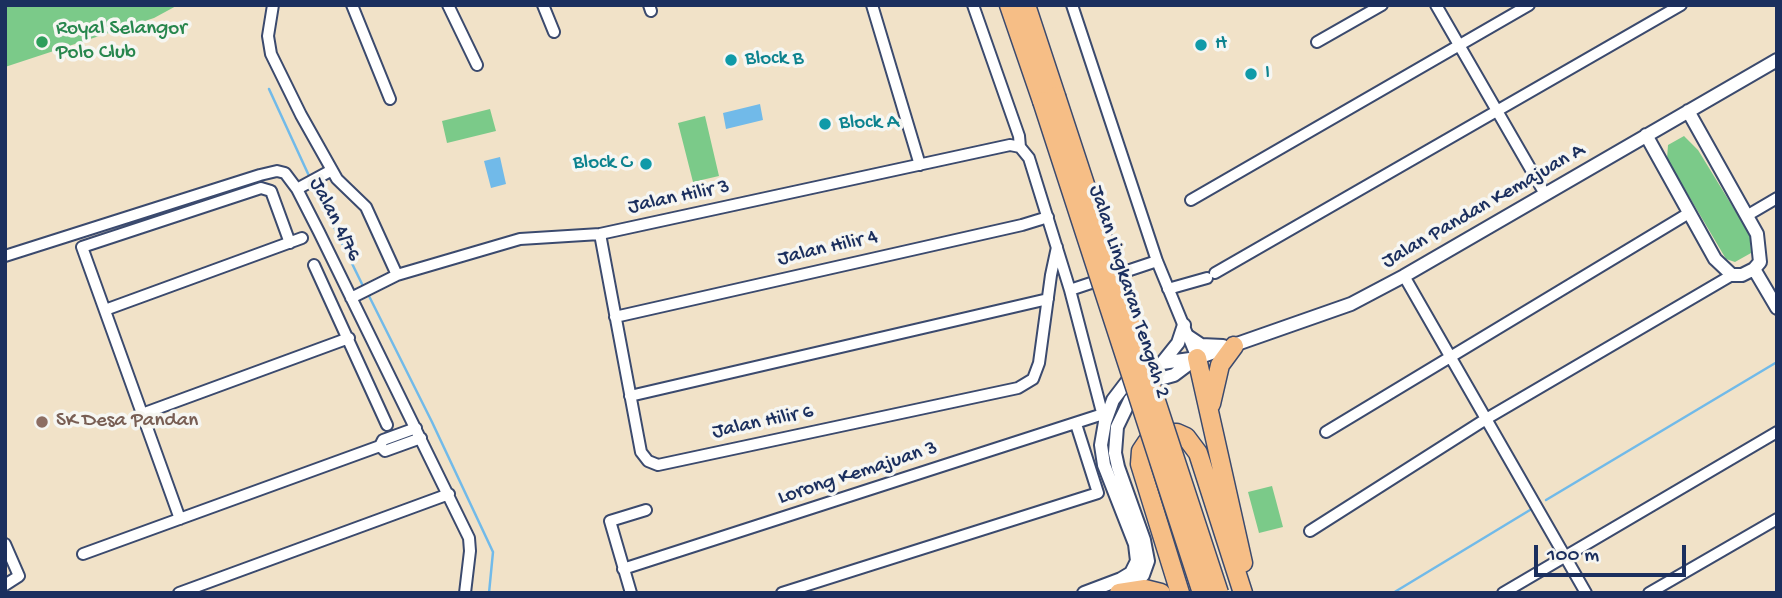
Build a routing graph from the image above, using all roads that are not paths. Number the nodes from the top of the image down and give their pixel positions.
1 (273, 5) edge
2 (352, 5) edge
3 (448, 5) edge
4 (543, 5) edge
5 (872, 5) edge
6 (973, 5) edge
7 (1009, 5) edge
8 (1026, 5) edge
9 (1072, 5) edge
10 (1382, 5) edge
11 (1436, 5) edge
12 (1530, 5) edge
13 (1681, 5) edge
14 (554, 32) dead end
15 (1317, 42) dead end
16 (1460, 44) junction
17 (1777, 60) edge
18 (477, 65) dead end
19 (390, 99) dead end
20 (1049, 99) junction
21 (1497, 110) junction
22 (1688, 111) junction
23 (1646, 135) junction
24 (1020, 147) junction
25 (920, 165) junction
26 (327, 173) junction
27 (297, 188) junction
28 (1545, 194) junction
29 (1777, 198) edge
30 (1191, 200) dead end
31 (1689, 213) junction
32 (1748, 215) junction
33 (1048, 217) junction
34 (600, 234) junction
35 (302, 239) dead end
36 (290, 243) junction
37 (1057, 247) junction
38 (5, 256) edge
39 (1157, 261) junction
40 (314, 265) dead end
41 (1754, 269) junction
42 (397, 275) junction
43 (1732, 275) junction
44 (1404, 276) junction
45 (1168, 289) junction
46 (1070, 290) junction
47 (356, 296) junction
48 (1048, 299) junction
49 (1777, 308) edge
50 (105, 310) junction
51 (615, 317) junction
52 (1186, 331) junction
53 (349, 338) junction
54 (1234, 346) junction
55 (1450, 356) junction
56 (1197, 358) junction
57 (1162, 363) junction
58 (630, 396) junction
59 (1209, 410) junction
60 (142, 414) junction
61 (1104, 418) junction
62 (1486, 419) junction
63 (1076, 424) junction
64 (387, 425) dead end
65 (1326, 432) dead end
66 (1777, 432) edge
67 (419, 433) junction
68 (449, 494) junction
69 (646, 510) dead end
70 (180, 519) junction
71 (1777, 519) edge
72 (1310, 531) dead end
73 (5, 544) edge
74 (83, 554) dead end
75 (1565, 556) junction
76 (624, 569) junction
77 (5, 585) edge
78 (179, 593) edge
79 (465, 593) edge
80 (631, 593) edge
81 (782, 593) edge
82 (1084, 593) edge
83 (1118, 593) edge
84 (1161, 593) edge
85 (1180, 593) edge
86 (1202, 593) edge
87 (1219, 593) edge
88 (1246, 593) edge
89 (1503, 593) edge
90 (1586, 593) edge
91 (1649, 593) edge

1 - 26 street
2 - 19 street
3 - 18 street
4 - 14 street
5 - 25 street
6 - 24 street
7 - 20 highway, Jalan Lingkaran Tengah 2
8 - 20 highway, Jalan Lingkaran Tengah 2
9 - 39 street
10 - 15 street
11 - 16 street
12 - 16 street
13 - 21 street
16 - 21 street
16 - 30 street
17 - 22 street, Jalan Pandan Kemajuan A
20 - 86 highway, Jalan Lingkaran Tengah 2, bridge
20 - 87 highway, Jalan Lingkaran Tengah 2, bridge
21 - 28 street
21 - 45 street
22 - 23 street, Jalan Pandan Kemajuan A
22 - 32 street
23 - 28 street, Jalan Pandan Kemajuan A
23 - 31 street
24 - 25 street, Jalan Hilir 3
24 - 33 street
25 - 34 street, Jalan Hilir 3
26 - 27 street
26 - 42 street
27 - 38 street, Jalan 4/76
27 - 47 street, Jalan 4/76
28 - 44 street, Jalan Pandan Kemajuan A
29 - 32 street
31 - 43 street
31 - 55 street
32 - 41 street
33 - 37 street
33 - 51 street, Jalan Hilir 4
34 - 42 street, Jalan Hilir 3
34 - 51 street, Jalan Hilir 6
35 - 36 street
36 - 50 street
36 - 50 street
37 - 46 street
37 - 48 street, Jalan Hilir 6
39 - 45 street
39 - 46 street
40 - 53 street
41 - 43 street
41 - 49 street
42 - 47 street, Jalan Hilir 3
43 - 62 street
44 - 54 street, Jalan Pandan Kemajuan A
44 - 55 street
45 - 52 street
46 - 61 street
47 - 67 street, Jalan 4/76
48 - 58 street
48 - 58 street, Jalan Hilir 6
50 - 60 street
51 - 58 street, Jalan Hilir 6
52 - 54 street
52 - 56 street
52 - 57 street
53 - 60 street
53 - 64 street
54 - 56 street, Jalan Pandan Kemajuan A
54 - 59 highway
55 - 62 street
55 - 65 street
56 - 57 street, Jalan Pandan Kemajuan A
56 - 59 highway
56 - 83 street, Jalan Pandan Kemajuan A
57 - 61 street, Jalan Pandan Kemajuan A
59 - 88 highway
60 - 70 street
61 - 63 street, Lorong Kemajuan 3
61 - 82 street
62 - 72 street
62 - 75 street
63 - 76 street, Lorong Kemajuan 3
63 - 81 street
66 - 75 street
67 - 68 street, Jalan 4/76
67 - 70 street
68 - 78 street
68 - 79 street, Jalan 4/76
69 - 76 street
70 - 74 street
71 - 91 street
73 - 77 street
75 - 89 street
75 - 90 street
76 - 80 street
83 - 84 highway
85 - 88 highway

